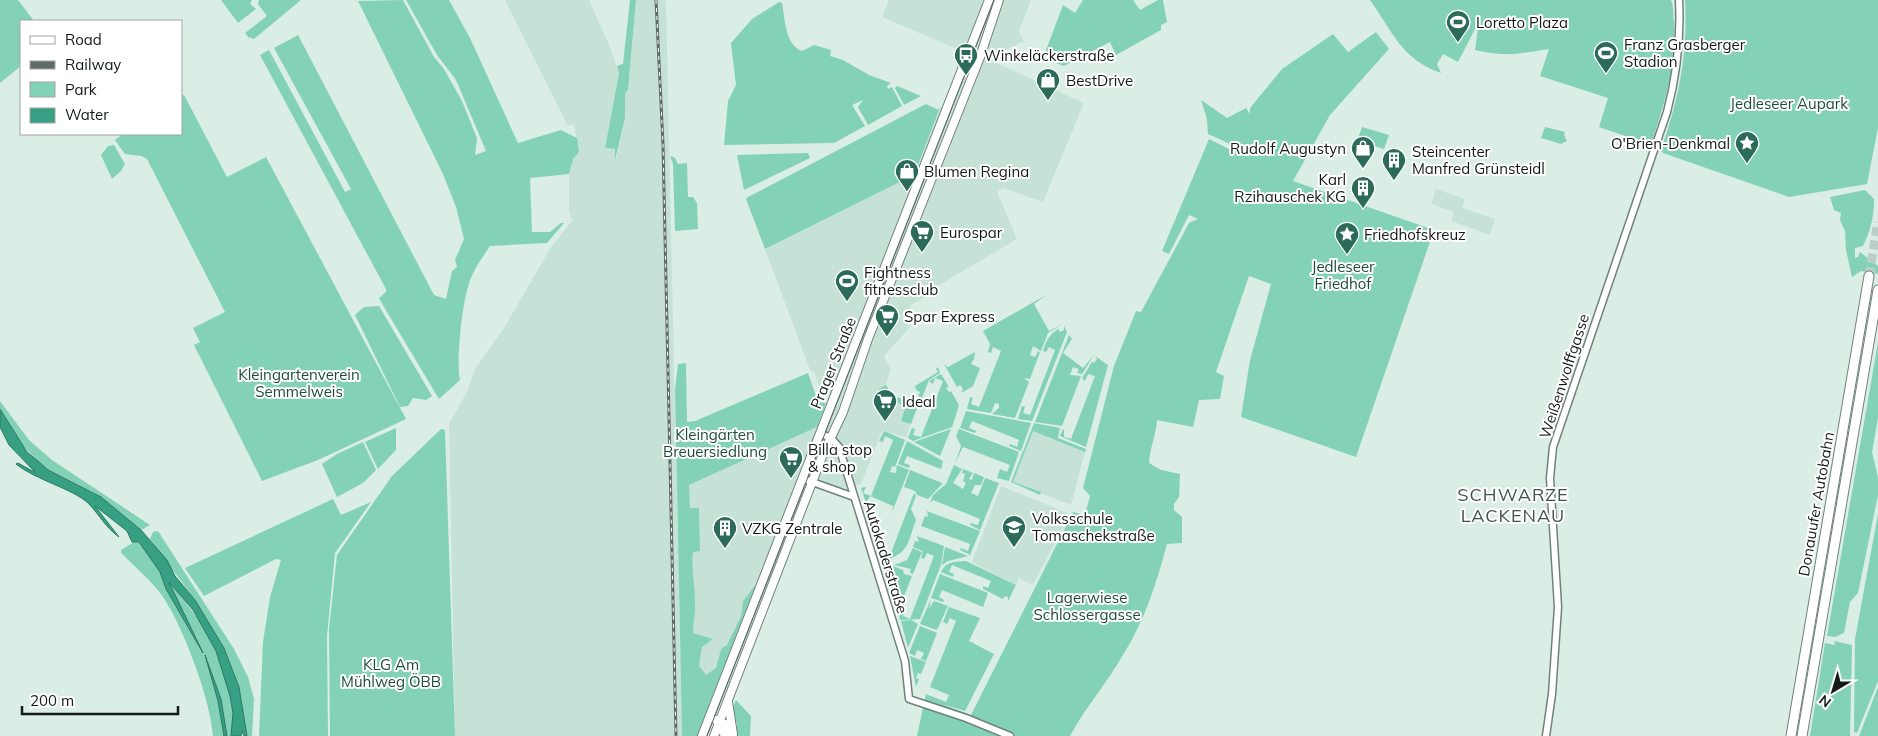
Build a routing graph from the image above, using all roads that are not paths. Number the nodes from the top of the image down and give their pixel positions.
1 (989, 0) edge
2 (999, 0) edge
3 (1679, 0) edge
4 (948, 106) junction
5 (958, 111) junction
6 (1869, 276) tunnel mouth
7 (1878, 290) edge
8 (820, 434) junction
9 (831, 438) junction
10 (808, 481) junction
11 (854, 497) junction
12 (716, 702) junction
13 (728, 702) junction
14 (718, 721) junction
15 (706, 726) junction
16 (702, 736) edge
17 (714, 736) edge
18 (725, 736) edge
19 (732, 736) edge
20 (1010, 736) edge
21 (1546, 736) edge
22 (1791, 736) edge
23 (1802, 736) edge

1 - 4 main road, Prager Straße
2 - 5 main road, Prager Straße
3 - 21 street, Weißenwolffgasse
4 - 5 main road
4 - 8 main road, Prager Straße
5 - 9 main road, Prager Straße
6 - 22 highway, Donauufer Autobahn
7 - 23 highway, Donauufer Autobahn
8 - 9 street
8 - 10 main road, Prager Straße
9 - 10 main road, Prager Straße
9 - 11 street, Autokaderstraße
10 - 11 street
10 - 12 main road, Prager Straße
10 - 13 main road, Prager Straße
11 - 20 street, Autokaderstraße
12 - 14 main road
12 - 15 main road, Prager Straße
13 - 14 main road, Prager Straße
13 - 19 main road
14 - 15 main road
14 - 17 main road, Prager Straße
14 - 18 main road
14 - 19 main road
15 - 16 main road, Prager Straße

